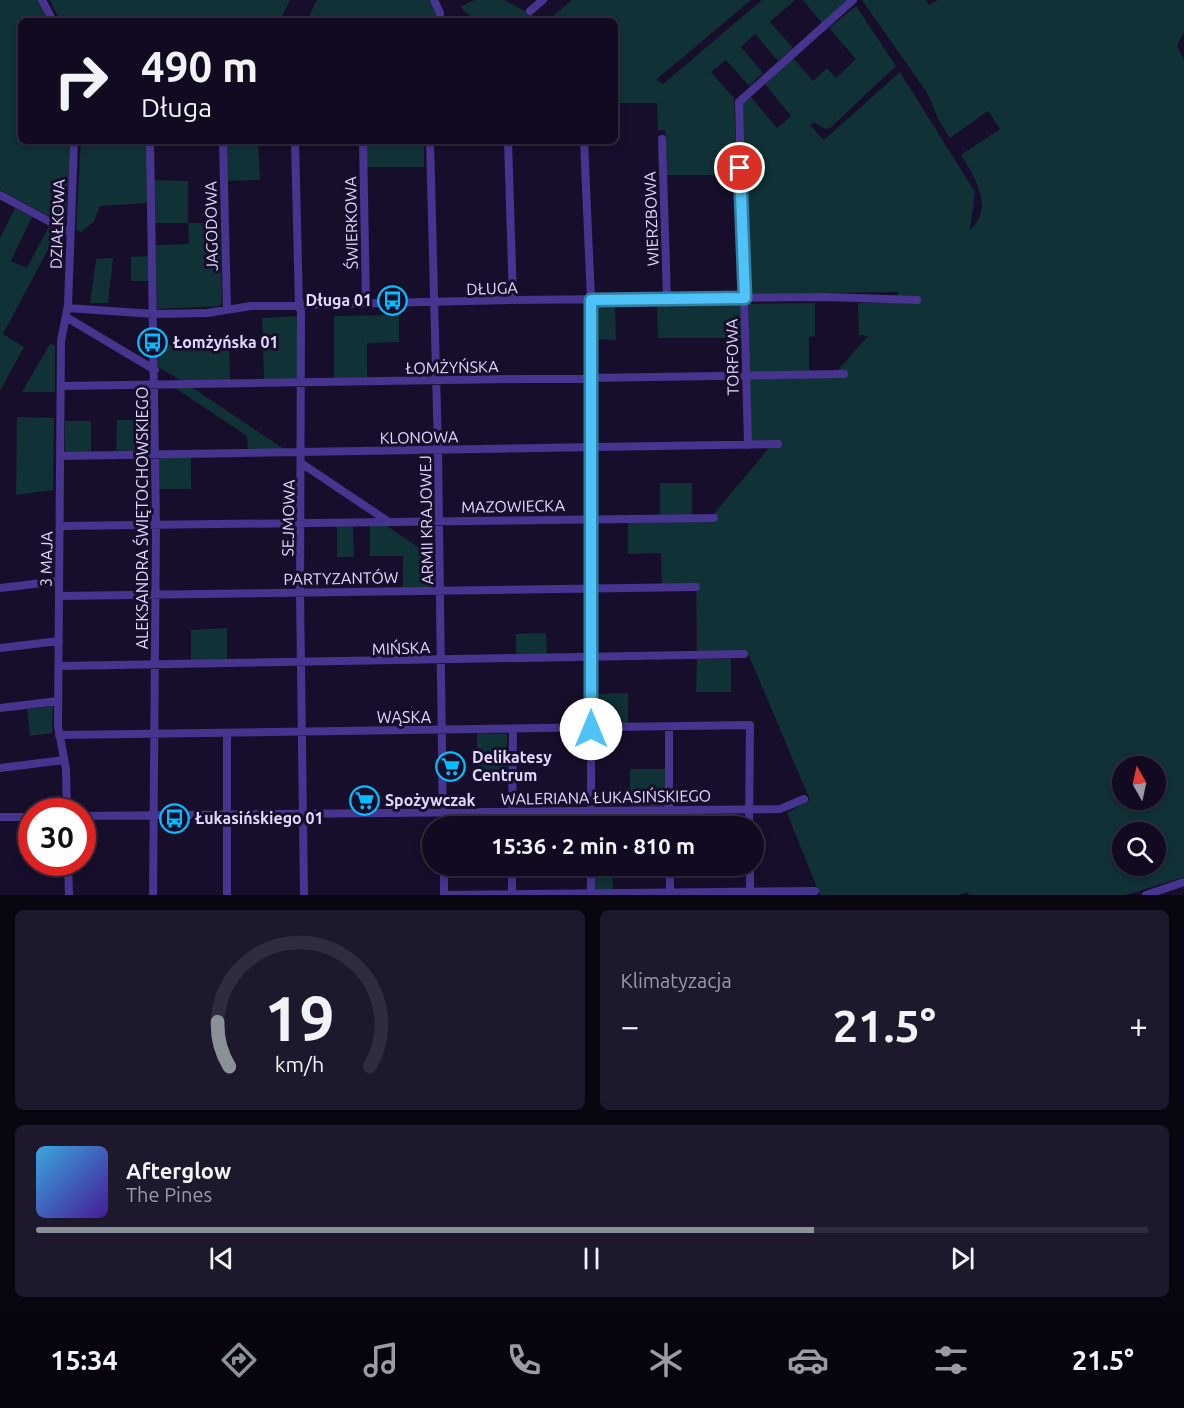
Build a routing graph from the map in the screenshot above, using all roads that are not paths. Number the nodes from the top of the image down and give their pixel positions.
1 (42, 0) edge
2 (434, 0) edge
3 (543, 0) edge
4 (853, 0) edge
5 (530, 11) dead end
6 (51, 18) edge
7 (440, 18) edge
8 (662, 139) dead end
9 (74, 144) edge
10 (150, 144) edge
11 (223, 144) edge
12 (295, 144) edge
13 (363, 144) edge
14 (429, 144) edge
15 (508, 144) edge
16 (584, 144) edge
17 (0, 195) edge
18 (69, 232) junction
19 (745, 298) junction
20 (667, 299) junction
21 (513, 300) junction
22 (591, 300) junction
23 (917, 300) dead end
24 (435, 303) junction
25 (366, 304) junction
26 (299, 306) junction
27 (227, 310) junction
28 (67, 312) junction
29 (154, 314) junction
30 (155, 369) junction
31 (844, 374) dead end
32 (746, 376) junction
33 (590, 378) junction
34 (436, 381) junction
35 (301, 382) junction
36 (155, 385) junction
37 (61, 386) junction
38 (778, 444) dead end
39 (748, 445) junction
40 (590, 447) junction
41 (438, 450) junction
42 (155, 453) junction
43 (301, 453) junction
44 (60, 456) junction
45 (302, 463) junction
46 (590, 518) junction
47 (714, 518) dead end
48 (439, 520) junction
49 (387, 521) junction
50 (302, 523) junction
51 (156, 525) junction
52 (60, 526) junction
53 (59, 581) junction
54 (696, 587) dead end
55 (0, 588) edge
56 (590, 589) junction
57 (440, 590) junction
58 (300, 593) junction
59 (59, 596) junction
60 (156, 596) junction
61 (59, 641) junction
62 (0, 648) edge
63 (744, 654) dead end
64 (591, 658) junction
65 (441, 660) junction
66 (303, 664) junction
67 (155, 665) junction
68 (59, 666) junction
69 (58, 701) junction
70 (0, 708) edge
71 (669, 727) junction
72 (591, 729) junction
73 (513, 730) junction
74 (442, 731) junction
75 (304, 732) junction
76 (154, 734) junction
77 (227, 734) junction
78 (59, 735) junction
79 (64, 760) junction
80 (0, 768) edge
81 (66, 798) edge
82 (804, 799) dead end
83 (749, 809) junction
84 (591, 810) junction
85 (669, 810) junction
86 (512, 811) junction
87 (443, 813) junction
88 (154, 814) junction
89 (227, 814) junction
90 (304, 814) junction
91 (96, 816) edge
92 (512, 816) edge
93 (591, 816) edge
94 (669, 816) edge
95 (749, 816) edge
96 (0, 817) edge
97 (18, 817) edge
98 (68, 876) edge
99 (444, 876) edge
100 (512, 876) edge
101 (591, 876) edge
102 (670, 876) edge
103 (750, 876) edge
104 (1184, 882) edge
105 (816, 891) dead end
106 (591, 894) edge
107 (670, 894) edge
108 (750, 894) edge
109 (69, 895) edge
110 (153, 895) edge
111 (227, 895) edge
112 (304, 895) edge
113 (445, 895) edge
114 (512, 895) edge
115 (1146, 895) edge

1 - 6 street
2 - 7 street
3 - 5 street
4 - 19 street, TORFOWA
8 - 20 street, WIERZBOWA
9 - 18 street, DZIAŁKOWA
10 - 29 street, ALEKSANDRA ŚWIĘTOCHOWSKIEGO
11 - 27 street, JAGODOWA
12 - 26 street, SEJMOWA
13 - 25 street, ŚWIERKOWA
14 - 24 street, ARMII KRAJOWEJ
15 - 21 street
16 - 22 street
17 - 18 street
18 - 28 street, DZIAŁKOWA
19 - 20 street, DŁUGA
19 - 23 street, DŁUGA
19 - 32 street, TORFOWA
20 - 22 street, DŁUGA
21 - 22 street, DŁUGA
21 - 24 street, DŁUGA
22 - 33 street
24 - 25 street, DŁUGA
24 - 34 street, ARMII KRAJOWEJ
25 - 26 street, DŁUGA
26 - 27 street, DŁUGA
26 - 35 street, SEJMOWA
27 - 29 street, DŁUGA
28 - 29 street, DŁUGA
28 - 30 street
28 - 37 street, 3 MAJA
29 - 30 street, ALEKSANDRA ŚWIĘTOCHOWSKIEGO
30 - 36 street, ALEKSANDRA ŚWIĘTOCHOWSKIEGO
31 - 32 street, ŁOMŻYŃSKA
32 - 33 street, ŁOMŻYŃSKA
32 - 39 street, TORFOWA
33 - 34 street, ŁOMŻYŃSKA
33 - 40 street
34 - 35 street, ŁOMŻYŃSKA
34 - 41 street, ARMII KRAJOWEJ
35 - 36 street, ŁOMŻYŃSKA
35 - 43 street, SEJMOWA
36 - 37 street, ŁOMŻYŃSKA
36 - 42 street, ALEKSANDRA ŚWIĘTOCHOWSKIEGO
37 - 44 street, 3 MAJA
38 - 39 street, KLONOWA
39 - 40 street, KLONOWA
40 - 41 street, KLONOWA
40 - 46 street
41 - 43 street, KLONOWA
41 - 48 street, ARMII KRAJOWEJ
42 - 43 street, KLONOWA
42 - 44 street, KLONOWA
42 - 51 street, ALEKSANDRA ŚWIĘTOCHOWSKIEGO
43 - 45 street, SEJMOWA
44 - 52 street, 3 MAJA
45 - 49 street
45 - 50 street, SEJMOWA
46 - 47 street, MAZOWIECKA
46 - 48 street, MAZOWIECKA
46 - 56 street
48 - 49 street, MAZOWIECKA
48 - 57 street, ARMII KRAJOWEJ
49 - 50 street, MAZOWIECKA
50 - 51 street, MAZOWIECKA
50 - 58 street, SEJMOWA
51 - 52 street, MAZOWIECKA
51 - 60 street, ALEKSANDRA ŚWIĘTOCHOWSKIEGO
52 - 53 street, 3 MAJA
53 - 55 street
53 - 59 street, 3 MAJA
54 - 56 street, PARTYZANTÓW
56 - 57 street, PARTYZANTÓW
56 - 64 street
57 - 58 street, PARTYZANTÓW
57 - 65 street, ARMII KRAJOWEJ
58 - 60 street, PARTYZANTÓW
58 - 66 street, SEJMOWA
59 - 60 street, PARTYZANTÓW
59 - 61 street, 3 MAJA
60 - 67 street, ALEKSANDRA ŚWIĘTOCHOWSKIEGO
61 - 62 street
61 - 68 street, 3 MAJA
63 - 64 street, MIŃSKA
64 - 65 street, MIŃSKA
64 - 72 street
65 - 66 street, MIŃSKA
65 - 74 street, ARMII KRAJOWEJ
66 - 67 street, MIŃSKA
66 - 75 street, SEJMOWA
67 - 68 street, MIŃSKA
67 - 76 street, ALEKSANDRA ŚWIĘTOCHOWSKIEGO
68 - 69 street, 3 MAJA
69 - 70 street
69 - 78 street, 3 MAJA
71 - 72 street, WĄSKA
71 - 83 street, WĄSKA
71 - 85 street
72 - 73 street, WĄSKA
72 - 84 street
73 - 74 street, WĄSKA
73 - 86 street
74 - 75 street, WĄSKA
74 - 87 street, ARMII KRAJOWEJ
75 - 77 street, WĄSKA
75 - 90 street, SEJMOWA
76 - 77 street, WĄSKA
76 - 78 street, WĄSKA
76 - 88 street, ALEKSANDRA ŚWIĘTOCHOWSKIEGO
77 - 89 street
78 - 79 street, 3 MAJA
79 - 80 street
79 - 81 street, 3 MAJA
82 - 83 street, WALERIANA ŁUKASIŃSKIEGO
83 - 85 street, WALERIANA ŁUKASIŃSKIEGO
83 - 95 street
84 - 85 street, WALERIANA ŁUKASIŃSKIEGO
84 - 86 street, WALERIANA ŁUKASIŃSKIEGO
84 - 93 street
85 - 94 street
86 - 87 street, WALERIANA ŁUKASIŃSKIEGO
86 - 92 street
87 - 90 street, WALERIANA ŁUKASIŃSKIEGO
88 - 89 street, WALERIANA ŁUKASIŃSKIEGO
88 - 91 street, WALERIANA ŁUKASIŃSKIEGO
88 - 110 street, ALEKSANDRA ŚWIĘTOCHOWSKIEGO
89 - 90 street, WALERIANA ŁUKASIŃSKIEGO
89 - 111 street
90 - 112 street, SEJMOWA
96 - 97 street
98 - 109 street
99 - 113 street
100 - 114 street
101 - 106 street
102 - 107 street
103 - 108 street
104 - 115 street
105 - 108 street
106 - 107 street
106 - 114 street
107 - 108 street
113 - 114 street

